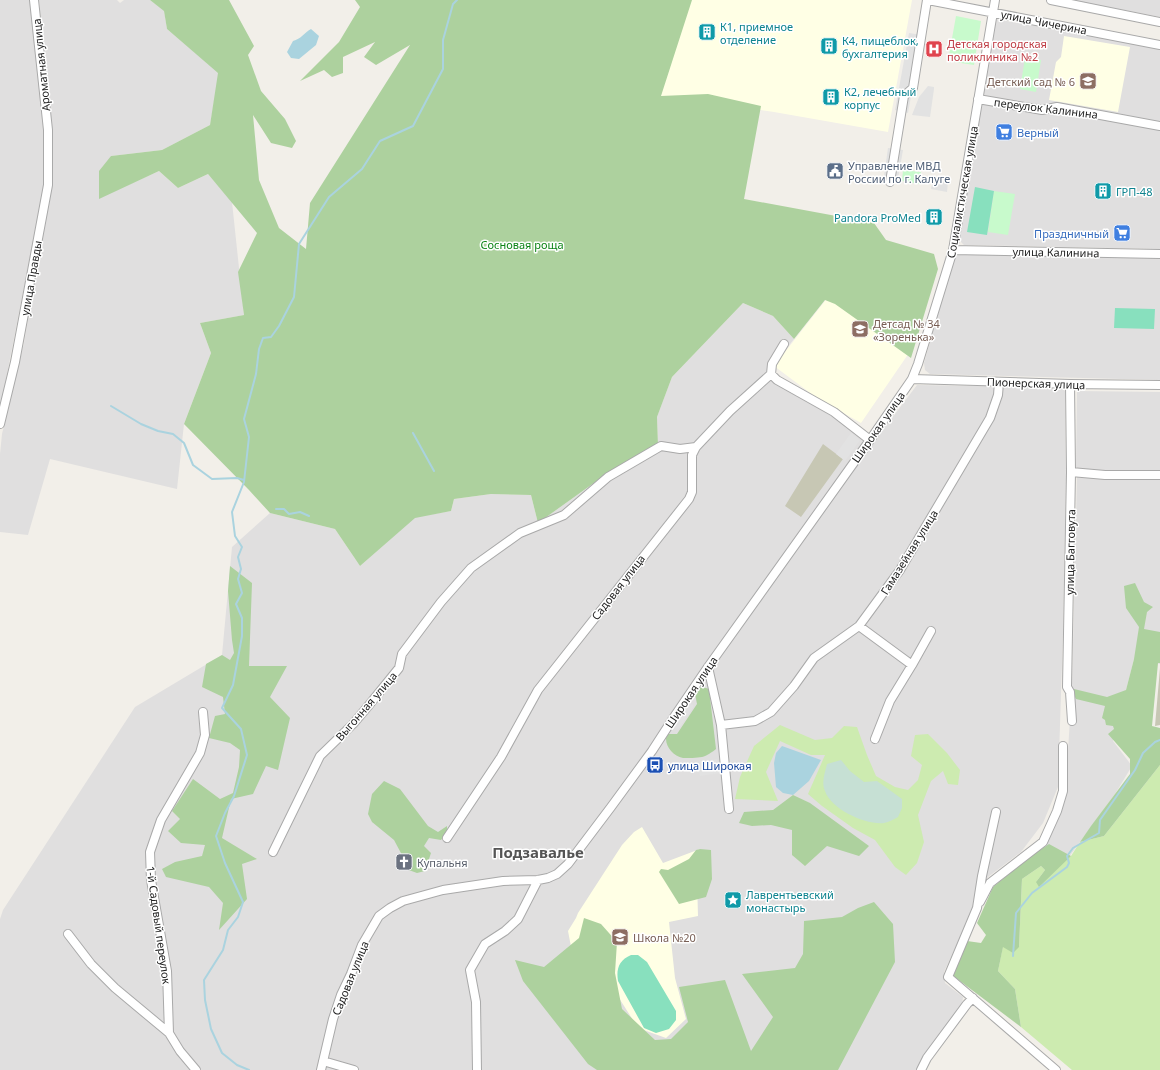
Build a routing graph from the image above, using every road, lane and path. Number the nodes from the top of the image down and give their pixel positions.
1 (34, 0) edge
2 (928, 0) edge
3 (995, 0) edge
4 (1051, 0) edge
5 (993, 12) junction
6 (1160, 22) edge
7 (1160, 45) edge
8 (978, 99) junction
9 (1160, 126) edge
10 (48, 130) joint
11 (890, 182) dead end
12 (953, 250) junction
13 (1160, 254) edge
14 (784, 344) dead end
15 (771, 374) junction
16 (912, 379) junction
17 (999, 382) junction
18 (1070, 384) junction
19 (1160, 385) edge
20 (0, 424) edge
21 (870, 440) junction
22 (696, 447) junction
23 (1071, 472) junction
24 (1160, 475) edge
25 (859, 626) junction
26 (931, 631) dead end
27 (912, 665) junction
28 (708, 667) junction
29 (203, 712) dead end
30 (1072, 721) dead end
31 (721, 725) junction
32 (876, 739) dead end
33 (1063, 746) dead end
34 (730, 810) dead end
35 (996, 812) dead end
36 (447, 838) dead end
37 (273, 852) dead end
38 (538, 880) junction
39 (404, 901) joint
40 (977, 908) junction
41 (68, 934) dead end
42 (973, 998) junction
43 (169, 1033) junction
44 (323, 1061) junction
45 (196, 1070) edge
46 (321, 1070) edge
47 (354, 1070) edge
48 (476, 1070) edge
49 (921, 1070) edge
50 (1056, 1070) edge

1 - 10 street, Ароматная улица
2 - 5 street, улица Чичерина
2 - 11 street
3 - 5 street, Социалистическая улица
4 - 6 street, улица Чичерина
5 - 7 street, улица Чичерина
5 - 8 street, Социалистическая улица
8 - 9 street, переулок Калинина
8 - 12 street, Социалистическая улица
10 - 20 street, улица Правды
12 - 13 street, улица Калинина
12 - 16 street, Социалистическая улица
14 - 15 street
15 - 21 street
15 - 22 street
16 - 17 street, Пионерская улица
16 - 21 street, Широкая улица
17 - 18 street, Пионерская улица
17 - 25 street, Гамазейная улица
18 - 19 street, Пионерская улица
18 - 23 street, улица Багговута
21 - 28 street, Широкая улица
22 - 36 street, Садовая улица
22 - 37 street, Выгонная улица
23 - 24 street
23 - 30 street, улица Багговута
25 - 27 street
25 - 31 street, Гамазейная улица
26 - 27 street
27 - 32 street
28 - 31 street
28 - 38 street, Широкая улица
29 - 43 street, 1-й Садовый переулок
31 - 34 street
33 - 40 street
35 - 40 street
38 - 39 street, Широкая улица
38 - 48 street
39 - 44 street, Садовая улица
40 - 42 street
41 - 43 street
42 - 49 street
42 - 50 street
43 - 45 street, 1-й Садовый переулок
44 - 46 street, Садовая улица
44 - 47 street

